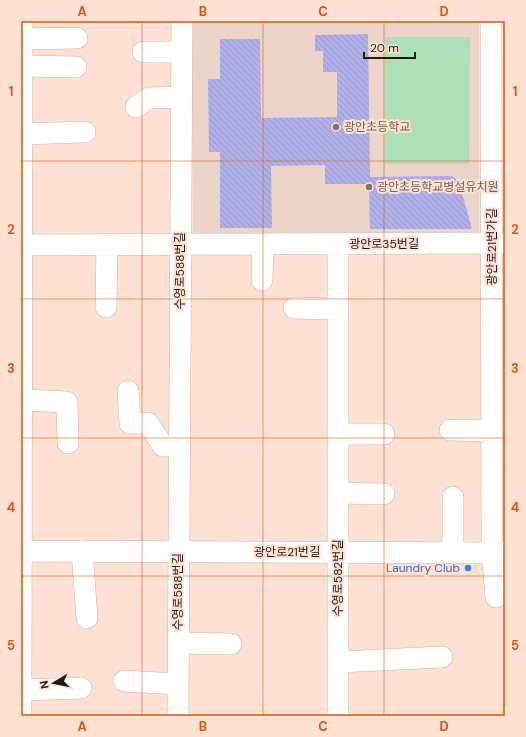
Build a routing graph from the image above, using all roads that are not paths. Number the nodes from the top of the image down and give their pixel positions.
1 (182, 21) edge
2 (491, 21) edge
3 (22, 30) edge
4 (77, 38) dead end
5 (143, 52) dead end
6 (182, 52) junction
7 (22, 66) junction
8 (76, 67) dead end
9 (181, 97) junction
10 (136, 107) dead end
11 (498, 118) edge
12 (85, 132) dead end
13 (22, 134) junction
14 (22, 164) edge
15 (498, 243) edge
16 (263, 244) junction
17 (338, 244) junction
18 (22, 245) edge
19 (107, 245) junction
20 (180, 245) junction
21 (262, 280) dead end
22 (106, 306) dead end
23 (294, 308) dead end
24 (338, 309) junction
25 (128, 390) dead end
26 (22, 400) edge
27 (498, 401) edge
28 (450, 430) dead end
29 (492, 431) junction
30 (338, 434) junction
31 (384, 434) dead end
32 (68, 443) dead end
33 (179, 446) junction
34 (338, 493) junction
35 (384, 494) dead end
36 (453, 497) dead end
37 (21, 551) edge
38 (82, 551) junction
39 (179, 552) junction
40 (338, 552) junction
41 (454, 553) junction
42 (499, 553) edge
43 (496, 597) dead end
44 (87, 618) dead end
45 (178, 643) junction
46 (231, 644) dead end
47 (442, 657) dead end
48 (338, 662) junction
49 (124, 682) dead end
50 (178, 684) junction
51 (81, 688) dead end
52 (21, 690) edge
53 (21, 716) edge
54 (178, 716) edge
55 (338, 716) edge

1 - 6 street, 수영로588번길
2 - 11 street, 광안로21번가길
3 - 4 street
3 - 7 street
5 - 6 street
6 - 9 street, 수영로588번길
7 - 8 street
7 - 13 street
9 - 10 street
9 - 20 street, 수영로588번길
11 - 15 street, 광안로21번가길
12 - 13 street
13 - 14 street
14 - 18 street
15 - 17 street, 광안로35번길
15 - 27 street, 광안로21번가길
16 - 17 street, 광안로35번길
16 - 20 street, 광안로35번길
16 - 21 street
17 - 24 street, 수영로582번길
18 - 19 street, 광안로35번길
18 - 26 street
19 - 20 street, 광안로35번길
19 - 22 street
20 - 33 street, 수영로588번길
23 - 24 street
24 - 30 street, 수영로582번길
25 - 33 street
26 - 32 street
26 - 37 street
27 - 29 street, 광안로21번가길
28 - 29 street
29 - 42 street, 광안로21번가길
30 - 31 street
30 - 34 street, 수영로582번길
33 - 39 street, 수영로588번길
34 - 35 street
34 - 40 street, 수영로582번길
36 - 41 street
37 - 38 street, 광안로21번길
37 - 52 street
38 - 39 street, 광안로21번길
38 - 44 street
39 - 40 street, 광안로21번길
39 - 45 street, 수영로588번길
40 - 41 street, 광안로21번길
40 - 48 street, 수영로582번길
41 - 42 street, 광안로21번길
42 - 43 street
45 - 46 street, 수영로588번길
45 - 50 street, 수영로588번길
47 - 48 street
48 - 55 street, 수영로582번길
49 - 50 street
50 - 54 street, 수영로588번길
51 - 52 street
52 - 53 street

